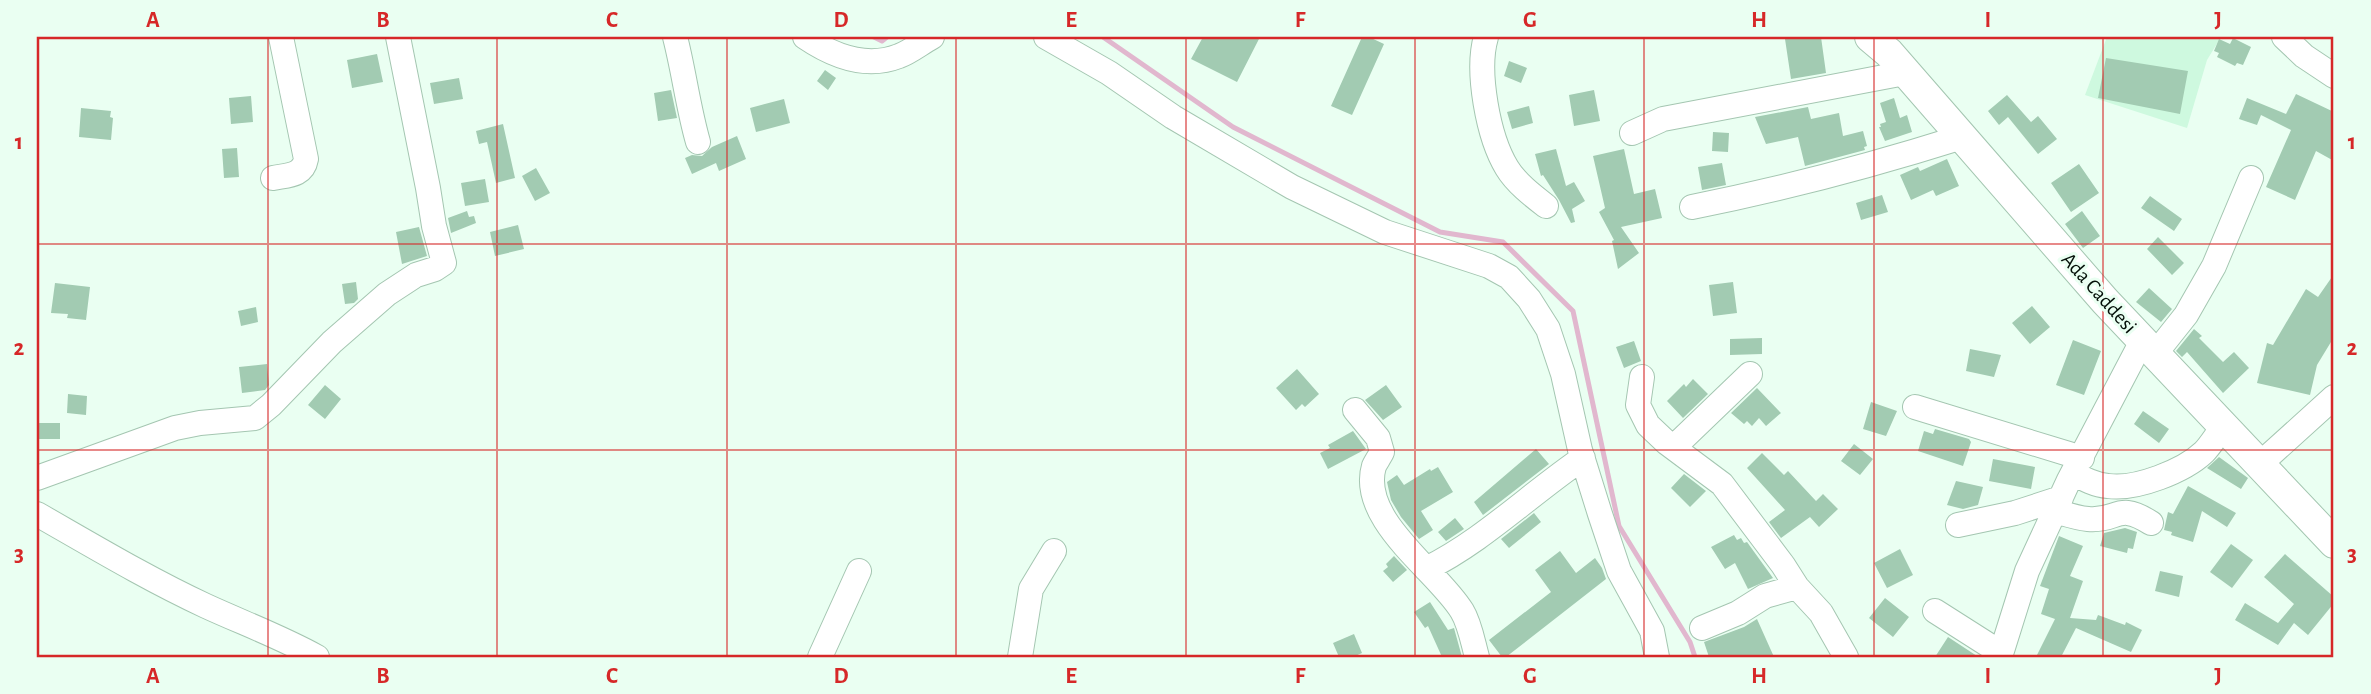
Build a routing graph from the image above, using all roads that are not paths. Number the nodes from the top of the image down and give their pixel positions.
1 (281, 37) edge
2 (398, 37) edge
3 (675, 37) edge
4 (805, 37) edge
5 (932, 37) edge
6 (1046, 37) edge
7 (1486, 37) edge
8 (1870, 37) edge
9 (2284, 37) edge
10 (1905, 73) junction
11 (2334, 76) edge
12 (1632, 133) dead end
13 (1962, 137) junction
14 (698, 142) dead end
15 (273, 178) dead end
16 (2251, 178) dead end
17 (1546, 206) dead end
18 (1692, 207) dead end
19 (2149, 347) junction
20 (1750, 374) dead end
21 (1642, 377) dead end
22 (2334, 397) edge
23 (1915, 407) dead end
24 (1355, 410) dead end
25 (2224, 426) junction
26 (1674, 447) junction
27 (1583, 458) junction
28 (2260, 464) junction
29 (2077, 465) junction
30 (37, 478) edge
31 (2058, 504) junction
32 (37, 514) edge
33 (2151, 523) dead end
34 (1958, 525) dead end
35 (2334, 543) edge
36 (1054, 551) dead end
37 (1426, 569) junction
38 (859, 571) dead end
39 (1797, 587) junction
40 (1935, 611) dead end
41 (1702, 628) dead end
42 (2000, 655) edge
43 (317, 657) edge
44 (820, 657) edge
45 (1020, 657) edge
46 (1477, 657) edge
47 (1657, 657) edge
48 (1846, 657) edge

1 - 15 street
2 - 30 street
3 - 14 street
4 - 5 street
6 - 27 street
7 - 17 street
8 - 10 main road, Ada Caddesi
9 - 11 street
10 - 12 street
10 - 13 main road, Ada Caddesi
13 - 18 street
13 - 19 main road, Ada Caddesi
16 - 19 street
19 - 25 main road, Ada Caddesi
19 - 29 street
20 - 26 street
21 - 26 street
22 - 28 street
23 - 29 street
24 - 37 street
25 - 28 main road, Ada Caddesi
25 - 29 street
26 - 39 street
27 - 37 street
27 - 47 street
28 - 35 main road, Ada Caddesi
29 - 31 street
31 - 33 street
31 - 34 street
31 - 42 street
32 - 43 street
36 - 45 street
37 - 46 street
38 - 44 street
39 - 41 street
39 - 48 street
40 - 42 street

